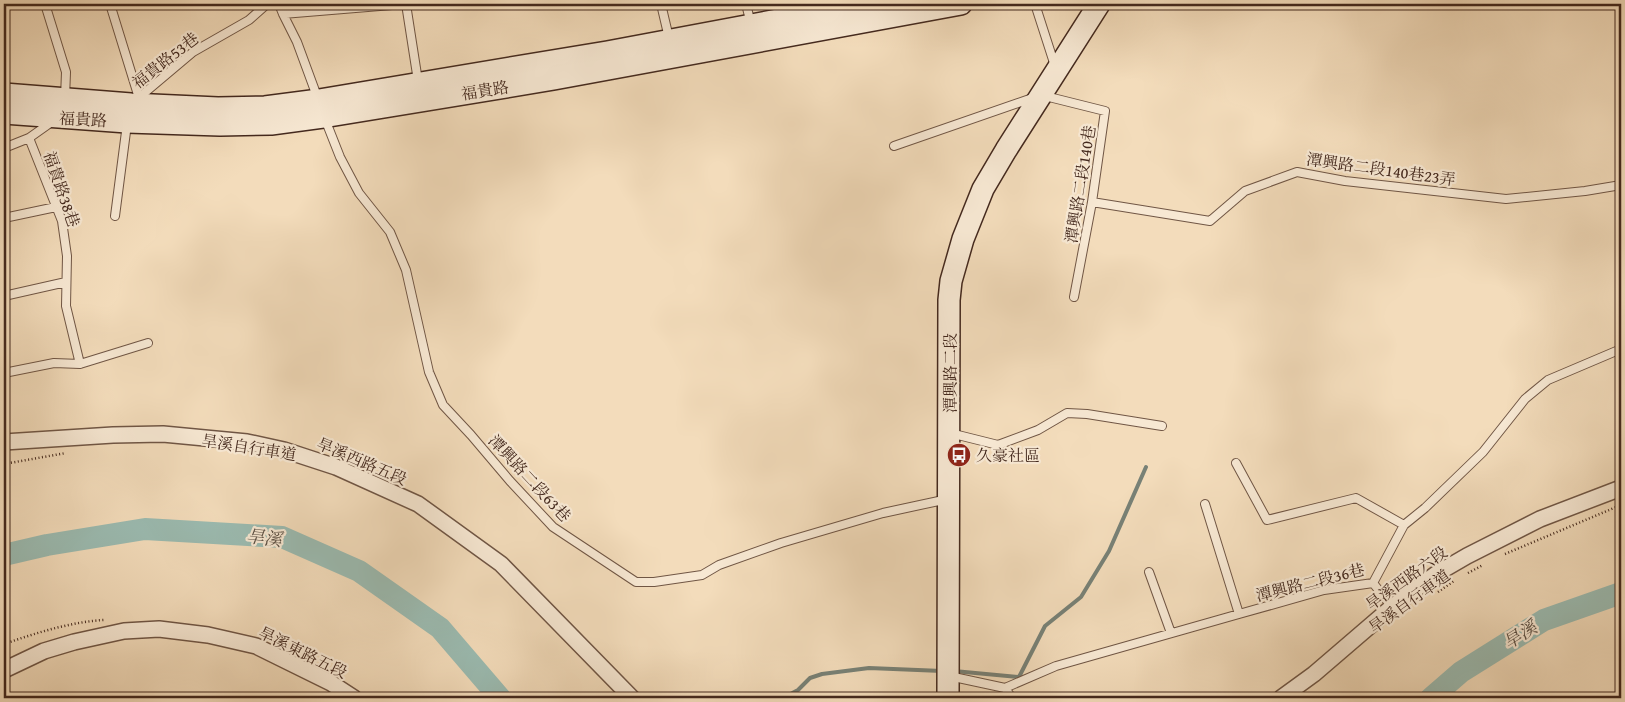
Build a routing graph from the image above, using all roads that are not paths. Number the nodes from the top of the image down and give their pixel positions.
1 (45, 4) edge
2 (110, 4) edge
3 (267, 4) edge
4 (279, 4) edge
5 (405, 4) edge
6 (661, 4) edge
7 (746, 4) edge
8 (864, 4) edge
9 (961, 4) edge
10 (1036, 4) edge
11 (1099, 4) edge
12 (282, 14) junction
13 (751, 26) junction
14 (669, 40) junction
15 (1054, 73) junction
16 (418, 84) junction
17 (4, 94) edge
18 (1041, 95) junction
19 (61, 108) junction
20 (132, 108) junction
21 (321, 109) junction
22 (4, 113) edge
23 (29, 138) junction
24 (894, 146) dead end
25 (4, 148) edge
26 (1621, 185) edge
27 (1092, 202) junction
28 (56, 207) junction
29 (115, 216) dead end
30 (4, 218) edge
31 (66, 282) junction
32 (4, 296) edge
33 (1074, 297) dead end
34 (148, 342) dead end
35 (1621, 349) edge
36 (80, 364) junction
37 (4, 374) edge
38 (1162, 426) dead end
39 (950, 433) junction
40 (4, 442) edge
41 (1236, 463) dead end
42 (1621, 488) edge
43 (948, 499) junction
44 (1205, 504) dead end
45 (1404, 525) junction
46 (1149, 572) dead end
47 (1373, 583) junction
48 (1392, 607) junction
49 (1239, 614) junction
50 (1171, 634) junction
51 (4, 670) edge
52 (948, 675) junction
53 (1005, 688) junction
54 (354, 698) edge
55 (632, 698) edge
56 (948, 698) edge
57 (1012, 698) edge
58 (1281, 698) edge

1 - 19 lane
2 - 20 lane
3 - 20 lane, 福貴路53巷
4 - 12 lane, 潭興路二段63巷
5 - 12 lane
5 - 16 lane
6 - 14 lane
7 - 13 lane
8 - 13 street, 福貴路
9 - 21 street, 福貴路
10 - 15 lane
11 - 15 street, 潭興路二段
12 - 21 lane, 潭興路二段63巷
13 - 14 street, 福貴路
14 - 16 street, 福貴路
15 - 18 street, 潭興路二段
16 - 21 street, 福貴路
17 - 19 street, 福貴路
18 - 24 lane
18 - 27 lane, 潭興路二段140巷
18 - 39 street, 潭興路二段
19 - 20 street, 福貴路
19 - 22 street, 福貴路
19 - 23 lane, 福貴路38巷
20 - 21 street, 福貴路
20 - 29 lane
21 - 43 lane, 潭興路二段63巷
23 - 25 lane
23 - 28 lane, 福貴路38巷
26 - 27 lane, 潭興路二段140巷23弄
27 - 33 lane, 潭興路二段140巷
28 - 30 lane
28 - 31 lane, 福貴路38巷
31 - 32 lane
31 - 36 lane, 福貴路38巷
34 - 36 lane
35 - 45 lane, 潭興路二段36巷
36 - 37 lane
38 - 39 lane
39 - 43 street, 潭興路二段
40 - 55 street, 旱溪西路五段
41 - 45 lane
42 - 48 street, 旱溪西路六段
43 - 52 street, 潭興路二段
44 - 49 lane
45 - 47 lane, 潭興路二段36巷
46 - 50 lane
47 - 48 lane
47 - 49 lane, 潭興路二段36巷
48 - 58 street, 旱溪西路六段
49 - 50 lane, 潭興路二段36巷
50 - 53 lane, 潭興路二段36巷
51 - 54 street, 旱溪東路五段
52 - 53 lane
52 - 56 street, 潭興路二段
53 - 57 lane

